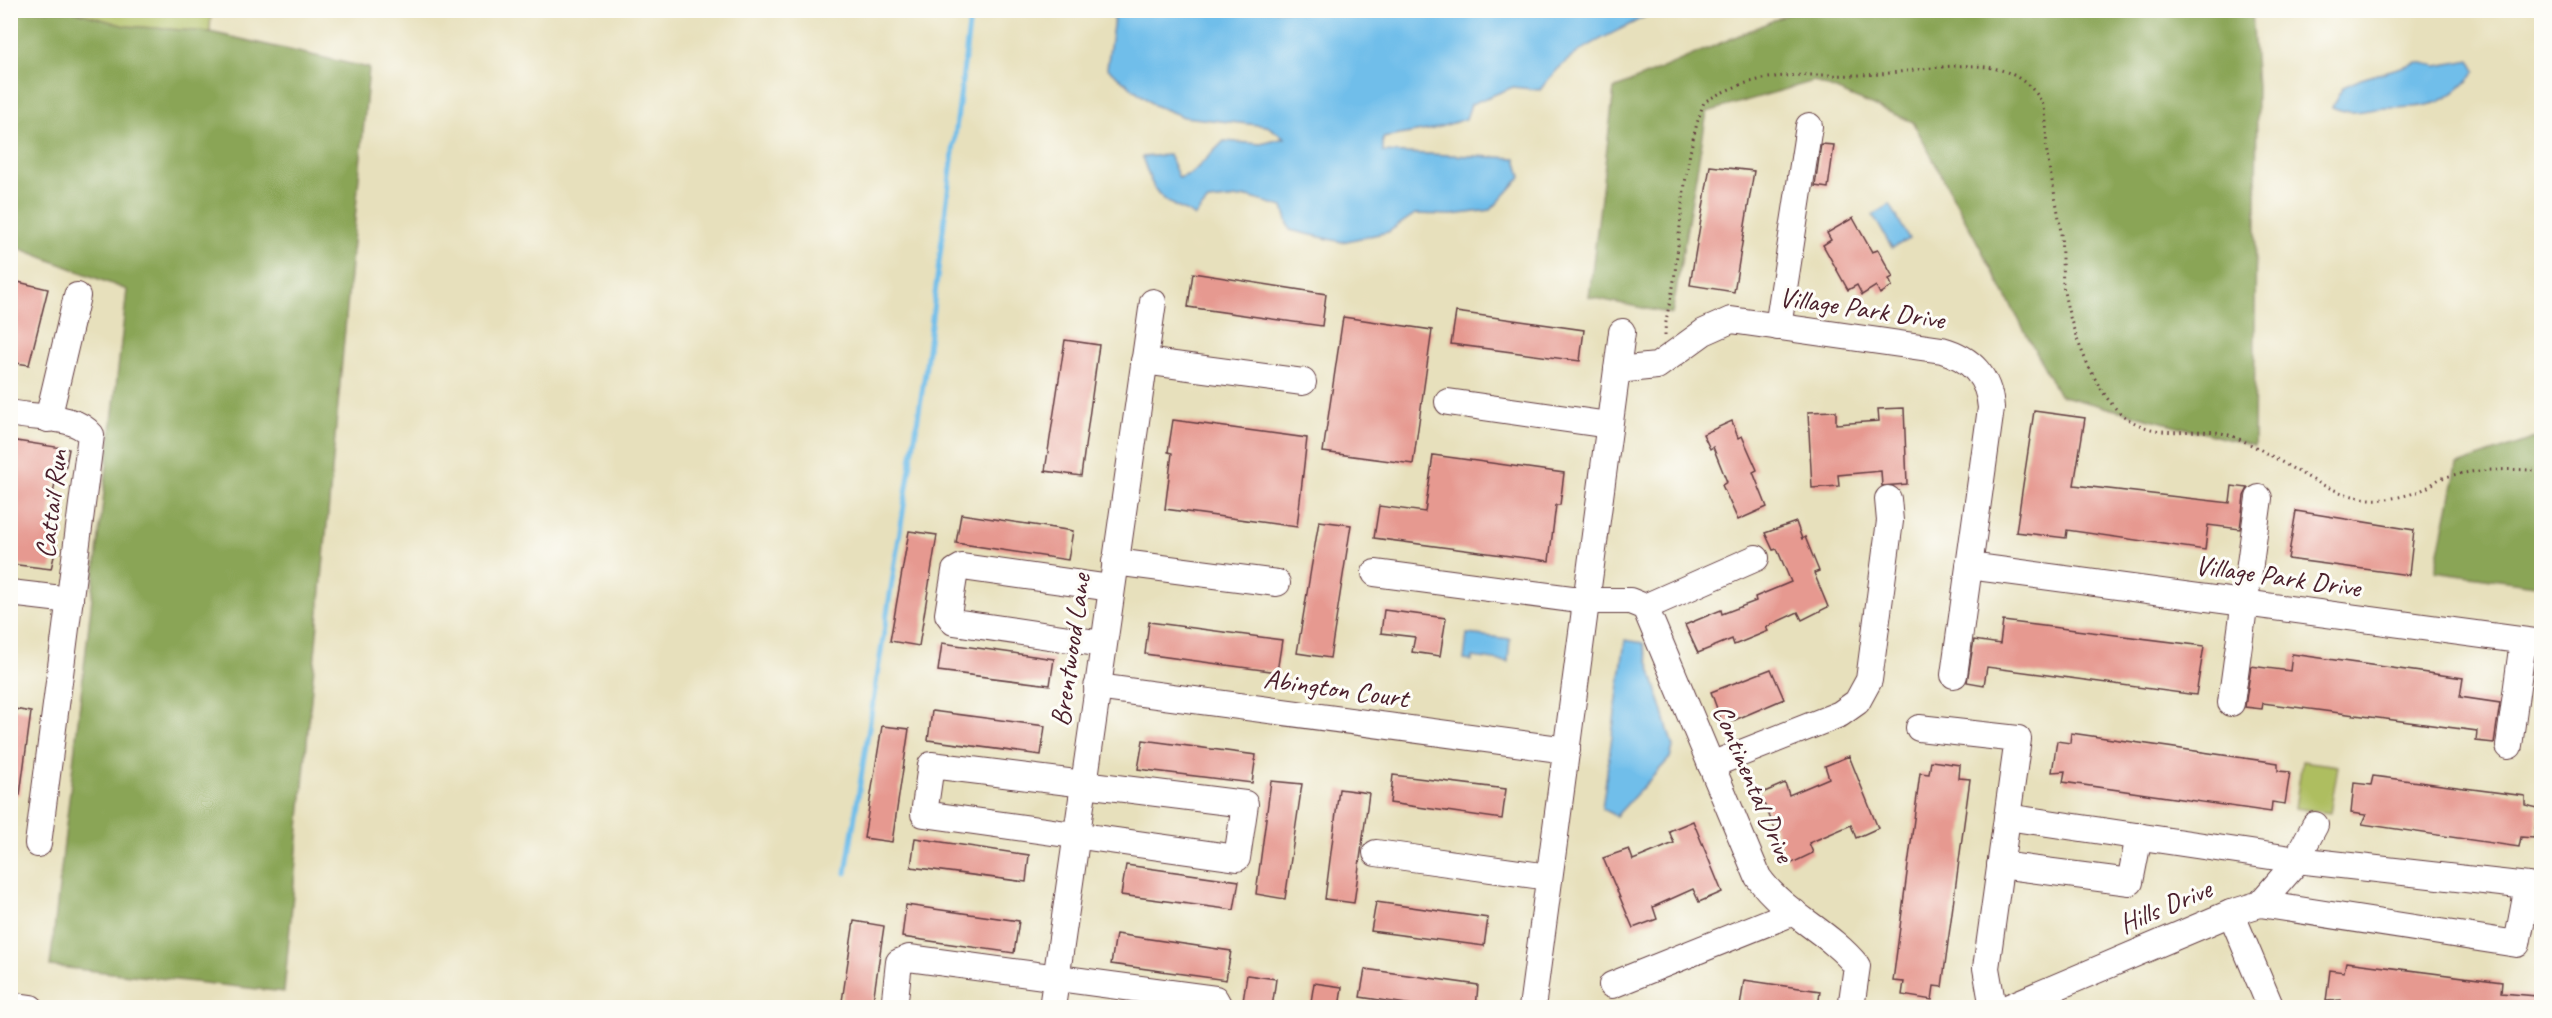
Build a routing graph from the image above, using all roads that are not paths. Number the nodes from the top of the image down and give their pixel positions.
1 (1809, 126) dead end
2 (76, 296) dead end
3 (1153, 302) dead end
4 (1778, 327) junction
5 (1622, 332) dead end
6 (1144, 361) junction
7 (1617, 369) junction
8 (1303, 382) dead end
9 (1448, 402) dead end
10 (10, 412) edge
11 (48, 419) junction
12 (1609, 425) junction
13 (2259, 498) dead end
14 (1888, 499) dead end
15 (1756, 558) dead end
16 (1115, 562) junction
17 (1969, 566) junction
18 (1375, 573) dead end
19 (1277, 583) dead end
20 (1111, 588) junction
21 (10, 593) edge
22 (70, 600) junction
23 (1587, 601) junction
24 (2244, 603) junction
25 (1645, 607) junction
26 (2532, 642) edge
27 (1103, 644) junction
28 (1954, 675) dead end
29 (1097, 687) junction
30 (2231, 703) dead end
31 (1919, 728) dead end
32 (2509, 746) dead end
33 (1567, 750) junction
34 (1711, 765) junction
35 (1083, 782) junction
36 (2007, 817) junction
37 (2315, 825) dead end
38 (1076, 836) junction
39 (2139, 836) junction
40 (38, 844) dead end
41 (1376, 853) dead end
42 (2297, 860) junction
43 (2000, 865) junction
44 (1549, 878) junction
45 (2260, 904) junction
46 (1794, 912) junction
47 (2231, 913) junction
48 (1056, 977) junction
49 (1612, 985) dead end
50 (10, 1005) edge
51 (31, 1008) edge
52 (894, 1008) edge
53 (1052, 1008) edge
54 (1220, 1008) edge
55 (1532, 1008) edge
56 (1851, 1008) edge
57 (1993, 1008) edge
58 (2007, 1008) edge
59 (2271, 1008) edge

1 - 4 street
2 - 11 street
3 - 6 street, Brentwood Lane
4 - 7 street, Village Park Drive
4 - 17 street, Village Park Drive
5 - 7 street
6 - 8 street
6 - 16 street, Brentwood Lane
7 - 12 street
9 - 12 street
10 - 11 street, Cattail Run
11 - 22 street, Cattail Run
12 - 23 street
13 - 24 street
14 - 34 street
15 - 25 street
16 - 19 street
16 - 20 street, Brentwood Lane
17 - 24 street, Village Park Drive
17 - 28 street, Village Park Drive
18 - 23 street
20 - 27 street, Brentwood Lane
20 - 27 street
21 - 22 street
22 - 40 street, Cattail Run
23 - 25 street
23 - 33 street
24 - 26 street, Village Park Drive
24 - 30 street
25 - 34 street, Continental Drive
26 - 32 street
27 - 29 street, Brentwood Lane
29 - 33 street, Abington Court
29 - 35 street, Brentwood Lane
31 - 36 street
33 - 44 street
34 - 46 street, Continental Drive
35 - 38 street, Brentwood Lane
35 - 38 street
35 - 38 street
36 - 39 street
36 - 43 street
37 - 42 street
38 - 48 street, Brentwood Lane
39 - 42 street
39 - 43 street
41 - 44 street
42 - 45 street
42 - 45 street
43 - 57 street
44 - 55 street
45 - 47 street, Hills Drive
46 - 49 street
46 - 56 street, Continental Drive
47 - 58 street, Hills Drive
47 - 59 street
48 - 52 street
48 - 53 street, Brentwood Lane
48 - 54 street
50 - 51 street

